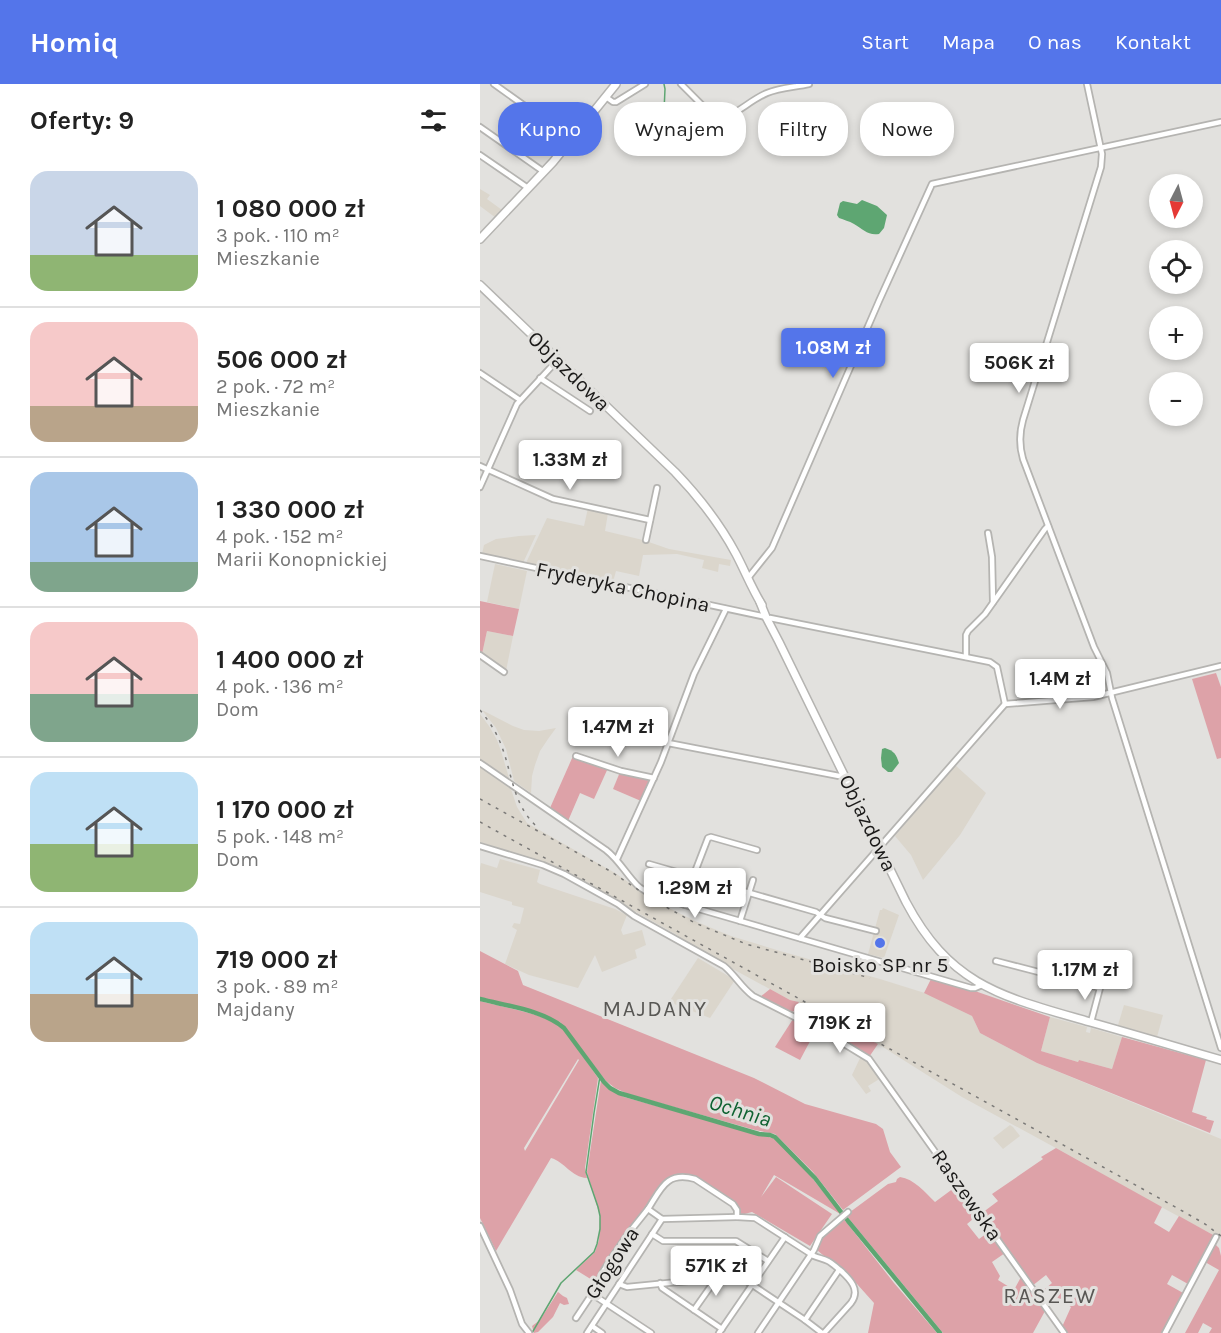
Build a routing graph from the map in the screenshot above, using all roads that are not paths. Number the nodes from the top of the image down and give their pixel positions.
1 (494, 84) edge
2 (616, 84) edge
3 (645, 84) edge
4 (681, 84) edge
5 (777, 84) edge
6 (807, 84) edge
7 (1087, 84) edge
8 (781, 89) junction
9 (606, 97) junction
10 (519, 102) edge
11 (602, 102) edge
12 (1221, 122) edge
13 (480, 127) edge
14 (1100, 147) junction
15 (480, 155) edge
16 (557, 156) edge
17 (544, 172) junction
18 (528, 188) junction
19 (480, 239) edge
20 (480, 287) edge
21 (552, 366) dead end
22 (480, 373) edge
23 (540, 378) junction
24 (520, 400) junction
25 (590, 411) dead end
26 (480, 466) edge
27 (488, 470) junction
28 (480, 487) edge
29 (657, 488) dead end
30 (650, 520) junction
31 (1048, 526) junction
32 (988, 533) dead end
33 (645, 540) dead end
34 (480, 556) edge
35 (748, 578) junction
36 (993, 602) junction
37 (726, 609) junction
38 (768, 618) junction
39 (480, 655) edge
40 (966, 657) junction
41 (1221, 666) edge
42 (504, 672) dead end
43 (1111, 693) junction
44 (1005, 704) junction
45 (668, 743) junction
46 (576, 756) dead end
47 (480, 763) edge
48 (844, 776) junction
49 (654, 778) junction
50 (480, 846) edge
51 (879, 848) junction
52 (757, 850) dead end
53 (617, 859) junction
54 (649, 864) dead end
55 (693, 877) junction
56 (753, 880) dead end
57 (749, 892) junction
58 (685, 905) junction
59 (820, 915) junction
60 (740, 921) junction
61 (876, 931) dead end
62 (800, 938) junction
63 (996, 961) dead end
64 (982, 985) junction
65 (1091, 1022) junction
66 (1221, 1048) edge
67 (1221, 1060) edge
68 (648, 1209) junction
69 (848, 1212) dead end
70 (737, 1217) junction
71 (662, 1219) junction
72 (480, 1226) edge
73 (652, 1234) junction
74 (784, 1237) junction
75 (1216, 1237) dead end
76 (812, 1254) junction
77 (768, 1261) junction
78 (839, 1270) junction
79 (713, 1278) junction
80 (660, 1283) junction
81 (619, 1284) junction
82 (753, 1284) junction
83 (592, 1294) junction
84 (779, 1302) junction
85 (607, 1303) junction
86 (694, 1310) junction
87 (576, 1318) dead end
88 (805, 1320) junction
89 (592, 1326) junction
90 (721, 1331) edge
91 (529, 1333) edge
92 (587, 1333) edge
93 (602, 1333) edge
94 (651, 1333) edge
95 (758, 1333) edge
96 (823, 1333) edge
97 (1064, 1333) edge
98 (1165, 1333) edge

1 - 10 street
2 - 9 main road
3 - 9 street
4 - 8 street
5 - 8 street
6 - 8 street
7 - 14 street
9 - 11 main road
12 - 14 street
13 - 17 street
14 - 31 street
14 - 35 street
15 - 18 street
16 - 17 main road
17 - 18 main road
18 - 19 main road
20 - 35 main road, Objazdowa
21 - 23 street
22 - 24 street
23 - 24 street
23 - 25 street
24 - 27 street
26 - 27 street
27 - 28 street
27 - 30 street
29 - 30 street
30 - 33 street
31 - 36 street
31 - 43 street
32 - 36 street
34 - 37 street, Fryderyka Chopina
35 - 38 main road, Objazdowa
36 - 40 street
37 - 38 street, Fryderyka Chopina
37 - 45 street
38 - 40 street, Fryderyka Chopina
38 - 48 main road, Objazdowa
39 - 42 street
40 - 44 street, Fryderyka Chopina
41 - 43 street
43 - 44 street
43 - 66 street
44 - 51 street
45 - 48 street
45 - 49 street
46 - 49 street
47 - 53 street
48 - 51 main road, Objazdowa
49 - 53 street
50 - 97 street, Raszewska
51 - 59 street
51 - 64 main road, Objazdowa
52 - 55 street
53 - 58 street
54 - 55 street
55 - 57 street
55 - 58 street
56 - 57 street
57 - 59 street
57 - 60 street
58 - 60 street
59 - 61 street
59 - 62 street
60 - 62 street
62 - 64 street
63 - 65 street
64 - 65 main road, Objazdowa
65 - 67 main road, Objazdowa
68 - 70 street, Głogowa
68 - 71 street
68 - 83 street, Głogowa
69 - 76 street
70 - 71 street
70 - 74 street
71 - 73 street
72 - 91 street
73 - 77 street
73 - 81 street
74 - 76 street
74 - 77 street
75 - 98 street
76 - 78 street
76 - 84 street
77 - 82 street
78 - 88 street
78 - 96 street
79 - 80 street
79 - 82 street
79 - 86 street
80 - 81 street
80 - 86 street
81 - 85 street
82 - 84 street
82 - 90 street
83 - 85 street
83 - 87 street, Głogowa
84 - 88 street
84 - 95 street
85 - 89 street
85 - 94 street
86 - 90 street
88 - 96 street
89 - 92 street
89 - 93 street

